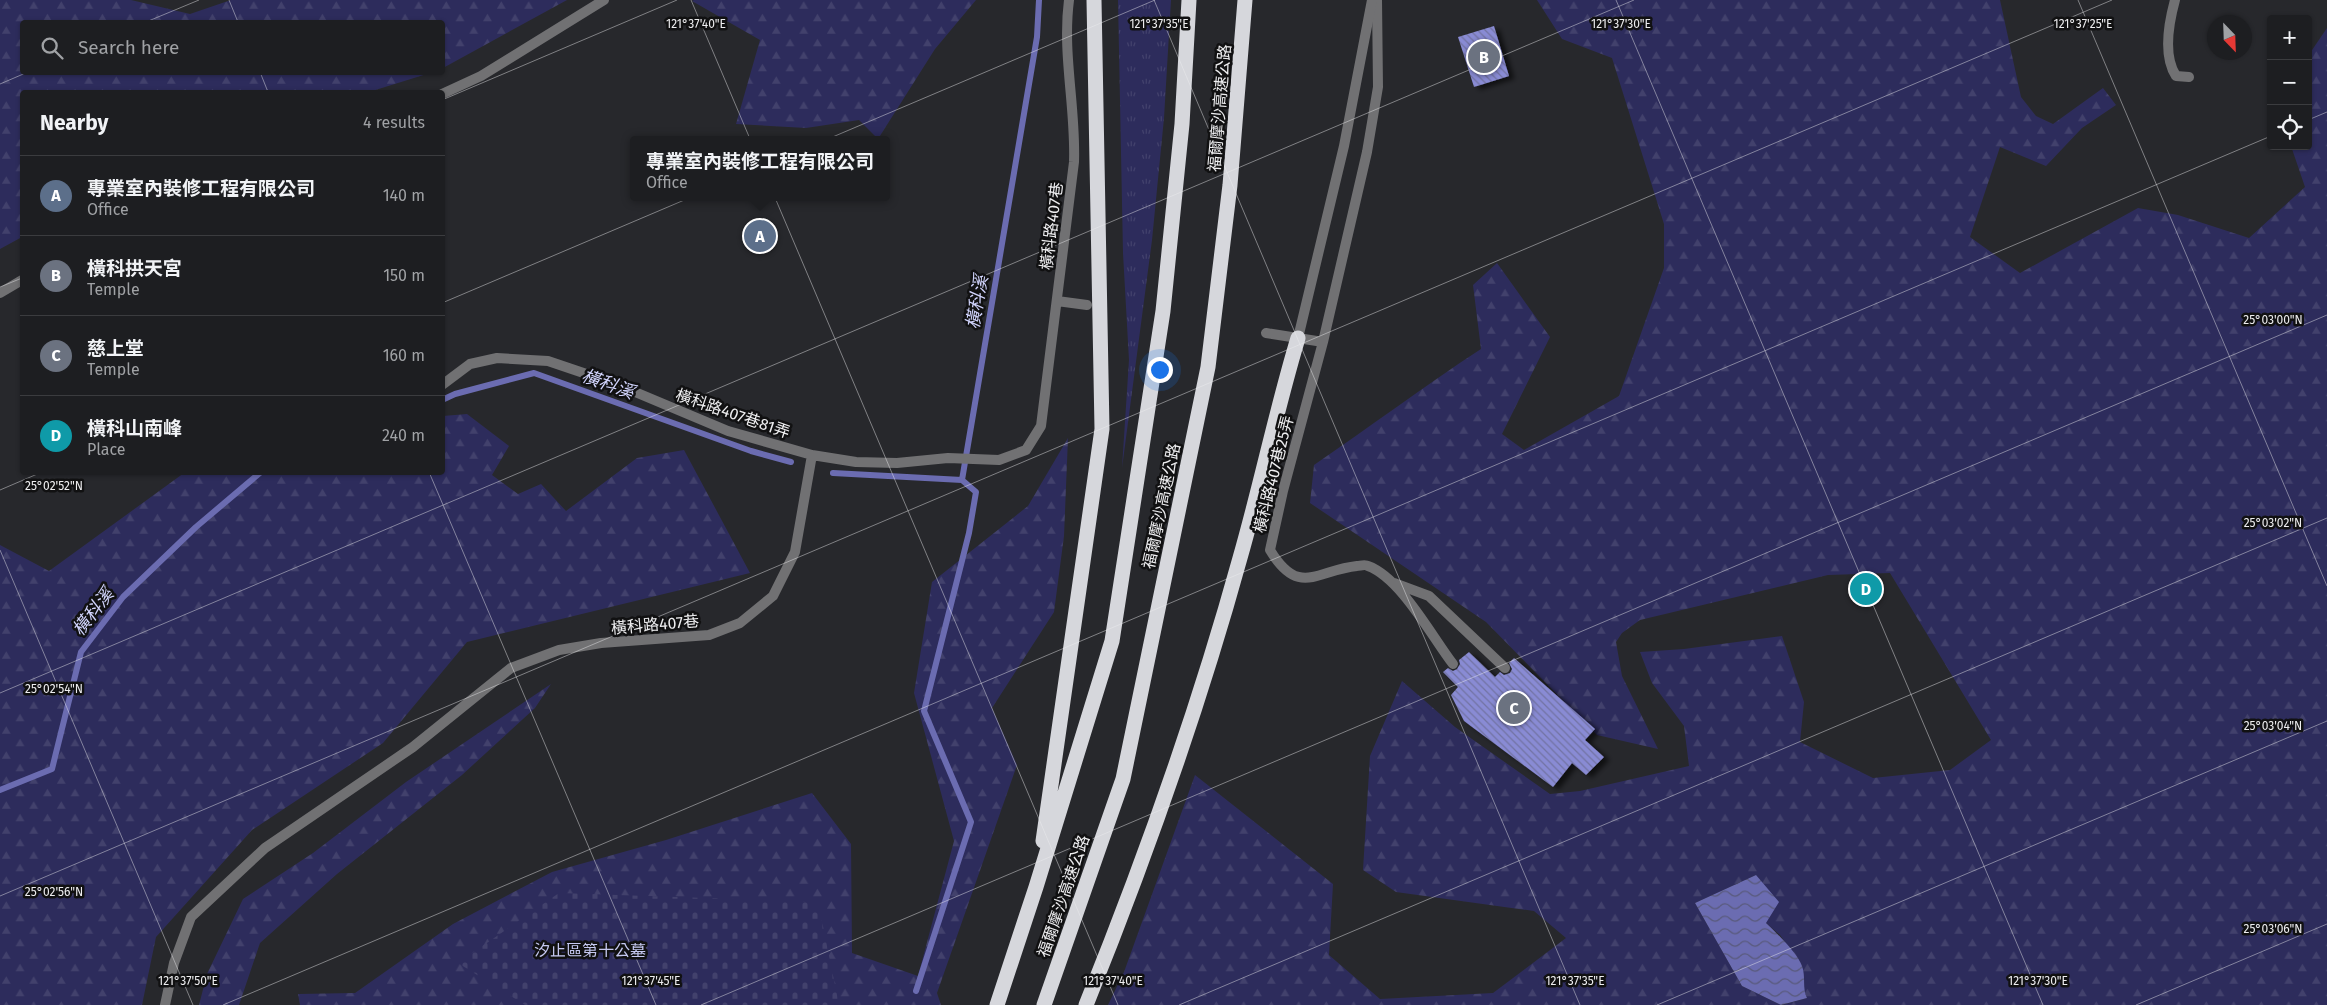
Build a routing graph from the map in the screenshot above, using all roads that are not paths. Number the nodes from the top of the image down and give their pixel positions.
1 (604, 0) edge
2 (1069, 0) edge
3 (1094, 0) edge
4 (1189, 0) edge
5 (1245, 0) edge
6 (1372, 0) edge
7 (1377, 0) edge
8 (2176, 0) edge
9 (2189, 77) dead end
10 (445, 93) edge
11 (20, 281) edge
12 (0, 293) edge
13 (1057, 301) junction
14 (1087, 306) dead end
15 (1266, 333) dead end
16 (1298, 338) junction
17 (1323, 342) junction
18 (445, 383) edge
19 (1026, 450) joint
20 (812, 455) junction
21 (1393, 582) junction
22 (1453, 664) dead end
23 (1504, 668) dead end
24 (1036, 888) junction
25 (165, 1005) edge
26 (997, 1005) edge
27 (1044, 1005) edge
28 (1086, 1005) edge

1 - 10 street
2 - 13 street, 橫科路407巷
3 - 24 highway
4 - 24 highway, 福爾摩沙高速公路
5 - 27 highway, 福爾摩沙高速公路
6 - 16 street
7 - 17 street
8 - 9 street
11 - 12 street
13 - 14 street
13 - 19 street, 橫科路407巷
15 - 16 street
16 - 17 street
16 - 28 highway
17 - 21 street, 橫科路407巷25弄
18 - 20 street, 橫科路407巷81弄
19 - 20 street, 橫科路407巷81弄
20 - 25 street, 橫科路407巷
21 - 22 street, 橫科路407巷25弄
21 - 23 street
24 - 26 highway, 福爾摩沙高速公路

